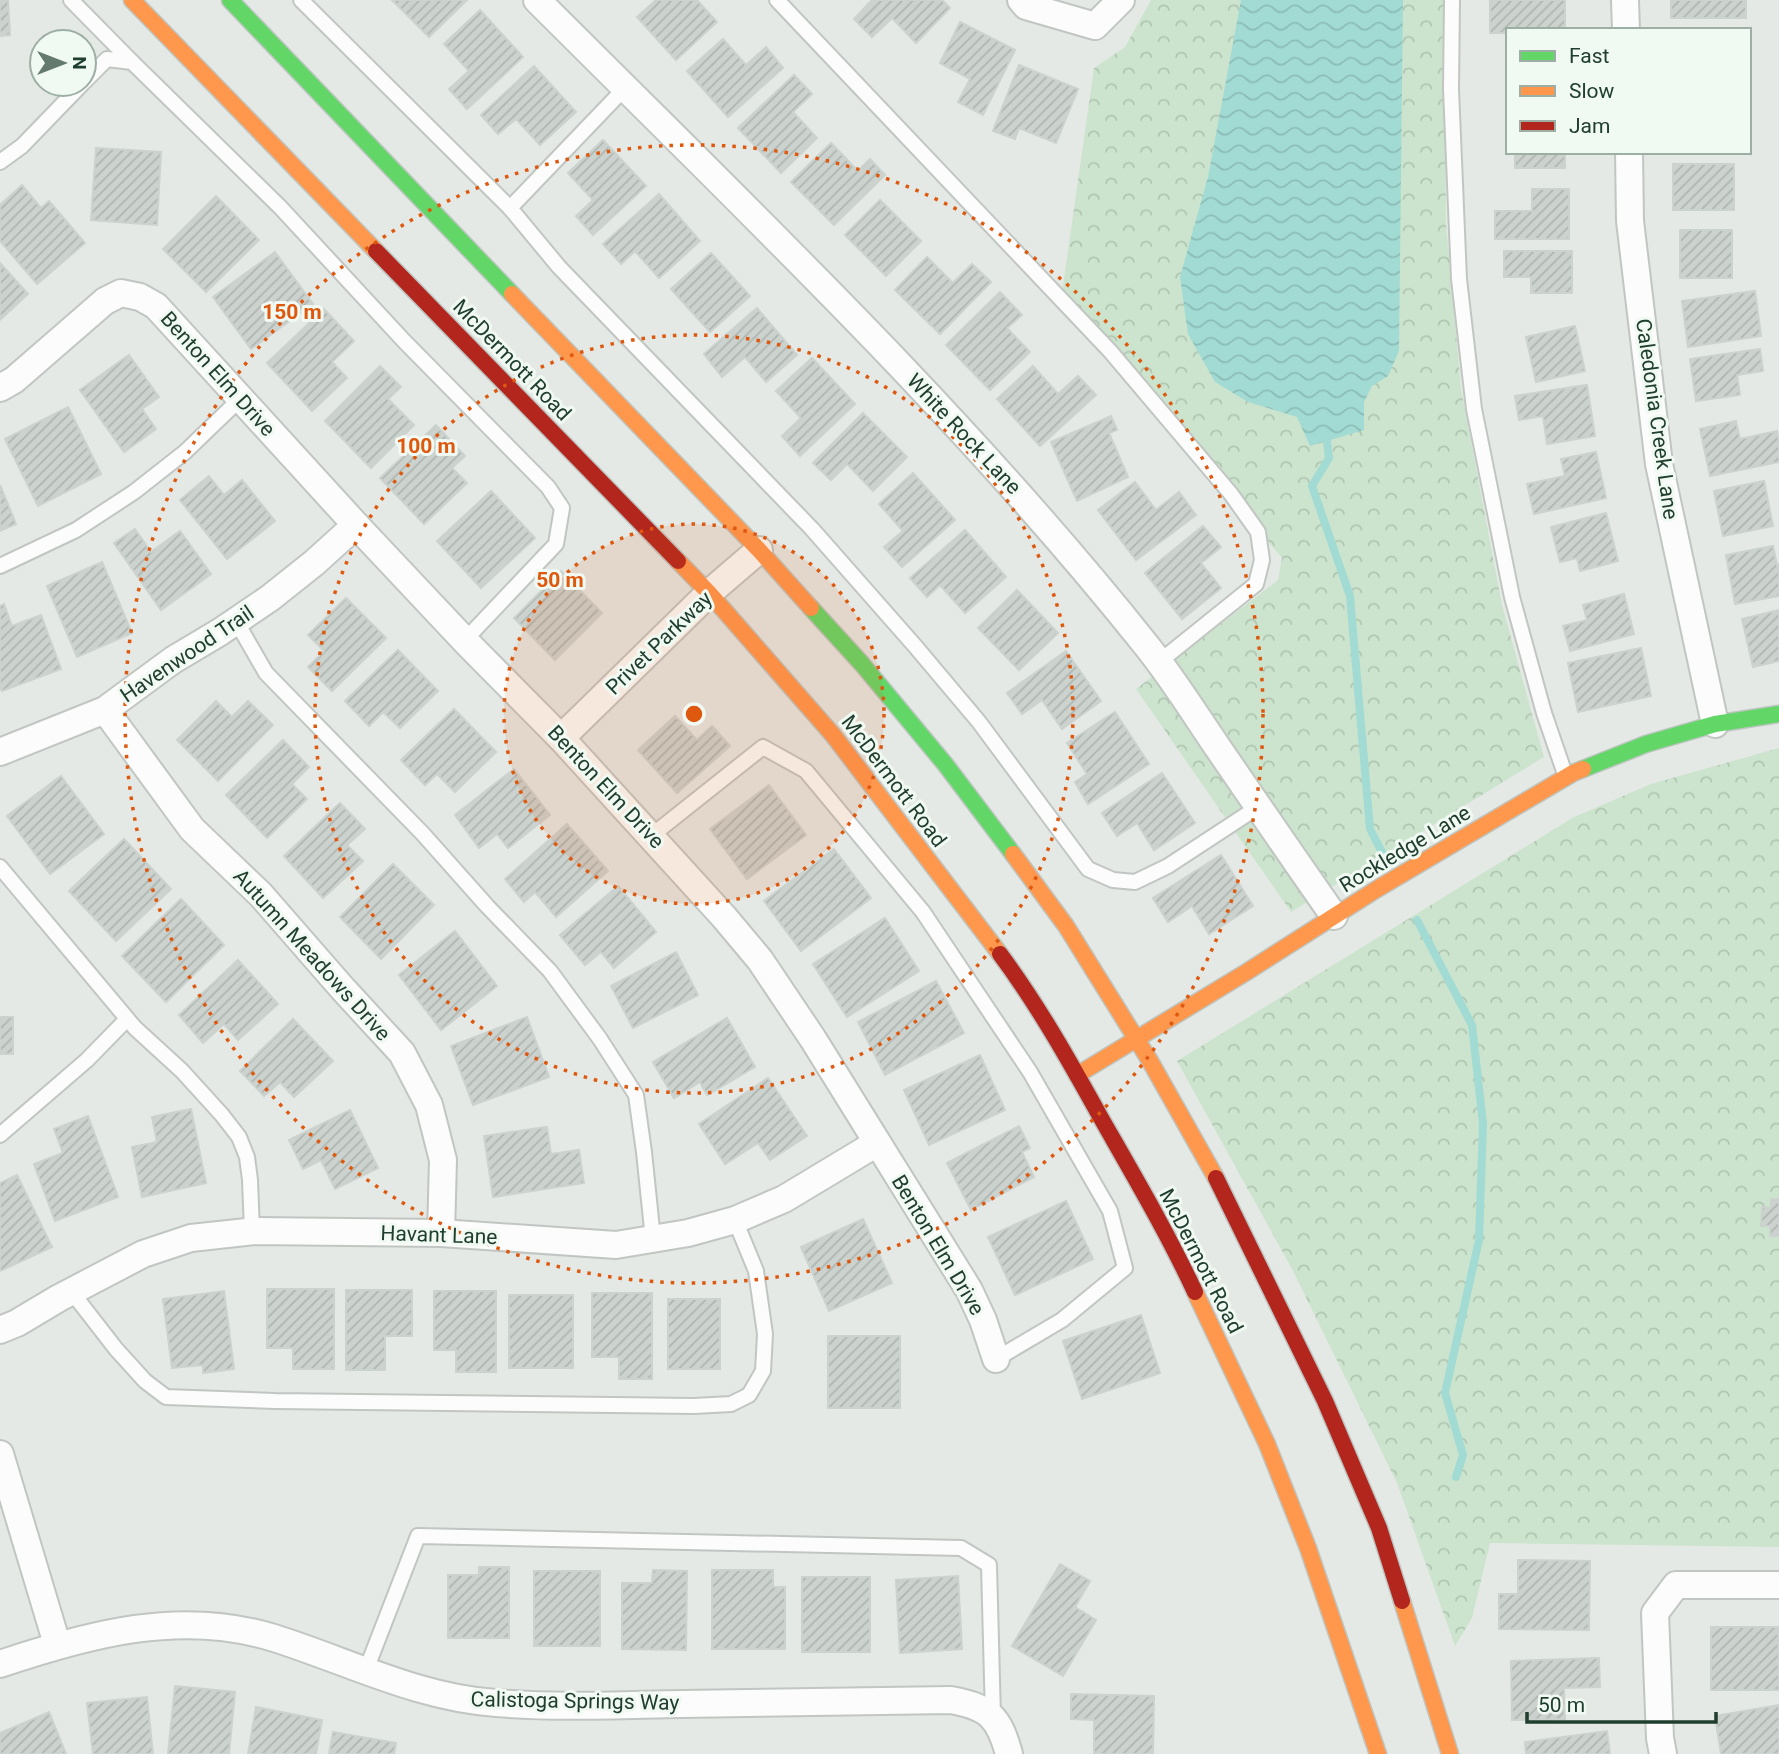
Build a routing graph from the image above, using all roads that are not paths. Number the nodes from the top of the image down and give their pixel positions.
1 (71, 0) edge
2 (132, 0) edge
3 (230, 0) edge
4 (301, 0) edge
5 (537, 0) edge
6 (777, 0) edge
7 (1121, 0) edge
8 (1452, 0) edge
9 (1625, 0) edge
10 (1023, 3) edge
11 (1626, 28) edge
12 (132, 62) junction
13 (98, 68) edge
14 (625, 88) junction
15 (68, 98) edge
16 (1629, 154) edge
17 (0, 162) edge
18 (510, 208) junction
19 (0, 388) edge
20 (240, 399) junction
21 (356, 525) junction
22 (759, 550) junction
23 (0, 566) edge
24 (709, 593) junction
25 (236, 621) junction
26 (466, 640) junction
27 (1159, 662) junction
28 (105, 710) junction
29 (1779, 714) edge
30 (1715, 724) junction
31 (561, 738) junction
32 (0, 752) edge
33 (1566, 777) junction
34 (1258, 807) junction
35 (651, 836) junction
36 (0, 867) edge
37 (1334, 916) junction
38 (127, 1019) junction
39 (1137, 1039) junction
40 (1077, 1075) junction
41 (0, 1135) edge
42 (877, 1143) junction
43 (735, 1220) junction
44 (252, 1231) junction
45 (441, 1233) junction
46 (653, 1239) junction
47 (71, 1291) junction
48 (0, 1330) edge
49 (996, 1359) joint
50 (0, 1454) edge
51 (6, 1494) edge
52 (1779, 1585) edge
53 (57, 1644) junction
54 (0, 1664) edge
55 (366, 1670) junction
56 (993, 1718) junction
57 (1009, 1754) edge
58 (1378, 1754) edge
59 (1450, 1754) edge
60 (1663, 1754) edge

1 - 12 lane
2 - 24 main road, McDermott Road
3 - 22 main road
4 - 18 lane
5 - 14 street, White Rock Lane
6 - 27 lane
7 - 10 street
8 - 33 lane
9 - 11 street
12 - 13 lane
12 - 26 lane
14 - 18 lane
14 - 27 street, White Rock Lane
15 - 17 lane
16 - 30 street, Caledonia Creek Lane
18 - 34 lane
19 - 20 street, Benton Elm Drive
20 - 21 street, Benton Elm Drive
20 - 23 lane
21 - 25 street, Havenwood Trail
21 - 26 street, Benton Elm Drive
22 - 24 street, Privet Parkway
22 - 39 main road
24 - 31 street, Privet Parkway
24 - 40 main road, McDermott Road
25 - 28 street, Havenwood Trail
25 - 46 lane
26 - 31 street, Benton Elm Drive
27 - 34 street, White Rock Lane
28 - 32 street, Havenwood Trail
28 - 45 street, Autumn Meadows Drive
29 - 30 main road, Rockledge Lane
30 - 33 main road, Rockledge Lane
31 - 35 street, Benton Elm Drive
33 - 37 main road, Rockledge Lane
34 - 37 street, White Rock Lane
35 - 42 street, Benton Elm Drive
35 - 49 lane
36 - 38 lane
37 - 39 main road, Rockledge Lane
38 - 41 lane
38 - 44 lane
39 - 40 main road, Rockledge Lane
39 - 59 main road
40 - 58 main road, McDermott Road
42 - 43 street, Havant Lane
42 - 49 street, Benton Elm Drive
43 - 46 street, Havant Lane
43 - 47 lane
44 - 45 street, Havant Lane
44 - 47 street, Havant Lane
45 - 46 street, Havant Lane
47 - 48 street, Havant Lane
50 - 51 street
51 - 53 street
52 - 60 street
53 - 54 street, Calistoga Springs Way
53 - 55 street, Calistoga Springs Way
55 - 56 street, Calistoga Springs Way
55 - 56 lane
56 - 57 street

